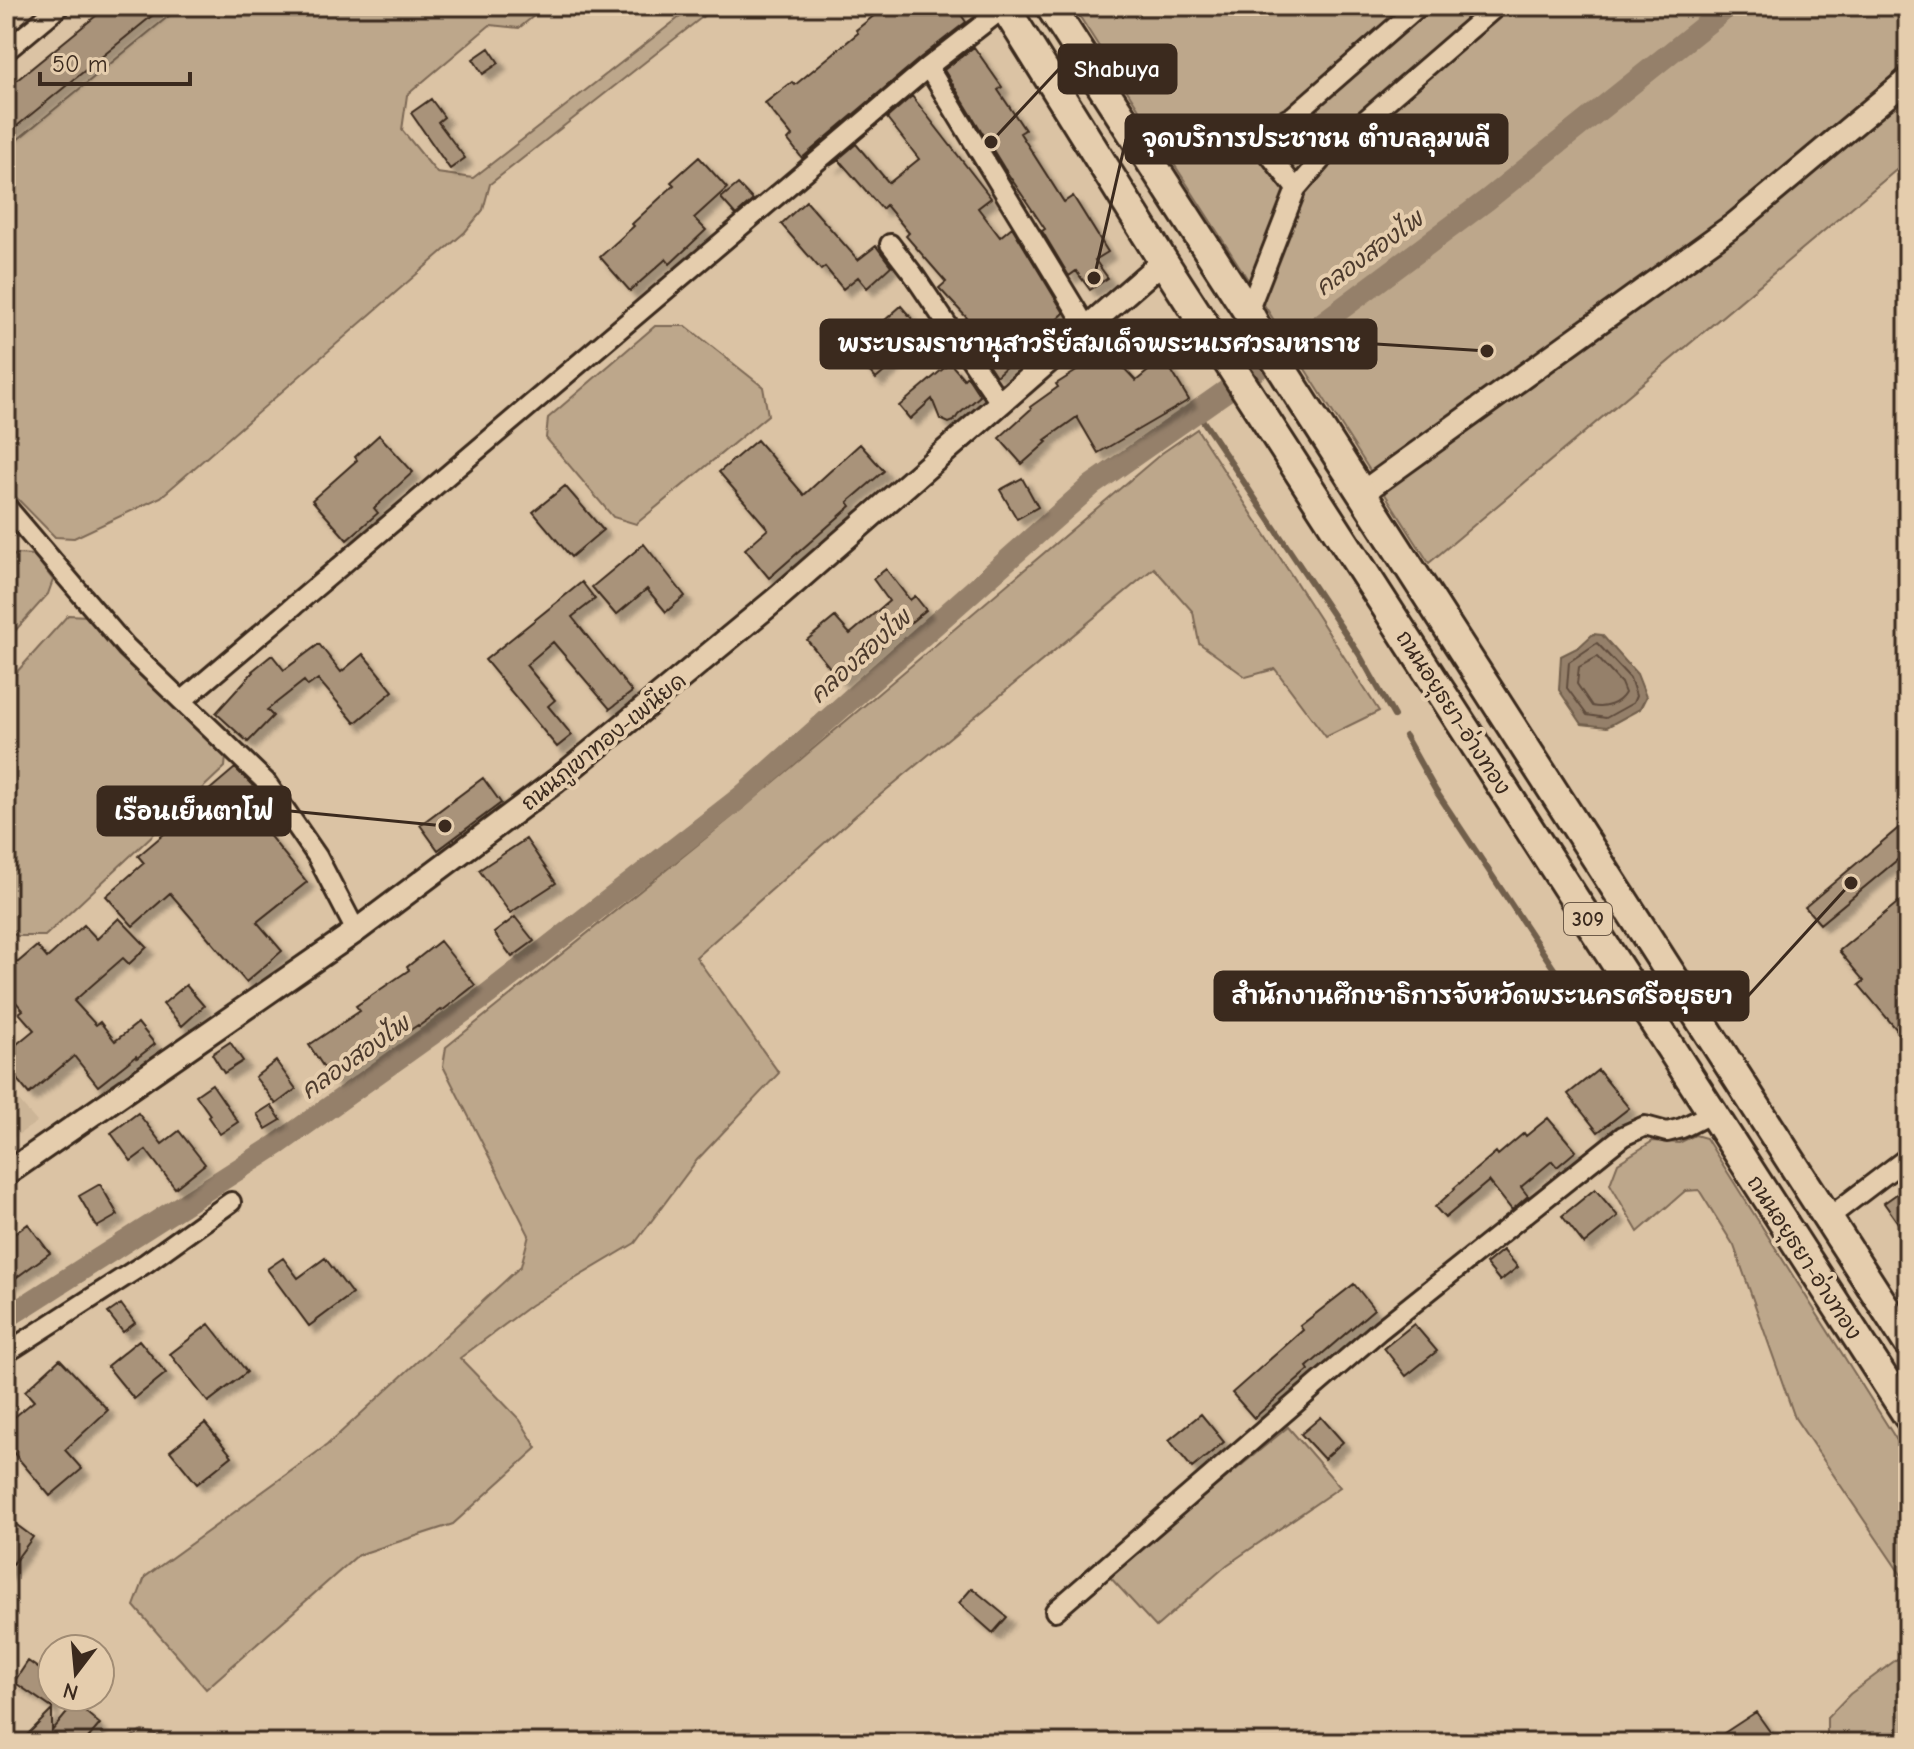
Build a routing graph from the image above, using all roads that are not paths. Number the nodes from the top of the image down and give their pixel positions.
1 (60, 6) edge
2 (1004, 6) edge
3 (1050, 6) edge
4 (1419, 6) edge
5 (1497, 6) edge
6 (6, 51) edge
7 (928, 67) junction
8 (1908, 79) edge
9 (1130, 128) junction
10 (1255, 136) junction
11 (1296, 189) junction
12 (890, 244) dead end
13 (1163, 261) junction
14 (1248, 312) junction
15 (1087, 328) junction
16 (1001, 404) junction
17 (1362, 493) junction
18 (6, 506) edge
19 (183, 700) junction
20 (356, 931) junction
21 (1650, 940) junction
22 (1616, 963) junction
23 (1712, 1113) junction
24 (1908, 1157) edge
25 (6, 1174) edge
26 (231, 1202) dead end
27 (1828, 1218) junction
28 (1908, 1343) edge
29 (6, 1353) edge
30 (1908, 1416) edge
31 (1055, 1611) dead end

1 - 6 street
2 - 7 street
2 - 13 main road, ถนนอยุธยา-อ่างทอง / 309
3 - 9 main road, ถนนอยุธยา-อ่างทอง / 309
4 - 10 street
5 - 11 street
7 - 15 street
7 - 19 street
8 - 17 street
9 - 10 street
9 - 14 main road, ถนนอยุธยา-อ่างทอง / 309
10 - 11 street
11 - 14 street
12 - 16 street
13 - 15 street, ถนนภูเขาทอง-เพนียด
13 - 22 main road, ถนนอยุธยา-อ่างทอง / 309
14 - 17 main road, ถนนอยุธยา-อ่างทอง / 309
15 - 16 street, ถนนภูเขาทอง-เพนียด
16 - 20 street, ถนนภูเขาทอง-เพนียด
17 - 21 main road, ถนนอยุธยา-อ่างทอง / 309
18 - 19 street
19 - 20 street
20 - 25 street, ถนนภูเขาทอง-เพนียด
21 - 22 main road
21 - 27 main road, ถนนอยุธยา-อ่างทอง / 309
22 - 23 main road, ถนนอยุธยา-อ่างทอง / 309
23 - 30 main road, ถนนอยุธยา-อ่างทอง / 309
23 - 31 street
24 - 27 street
26 - 29 street
27 - 28 main road, ถนนอยุธยา-อ่างทอง / 309

